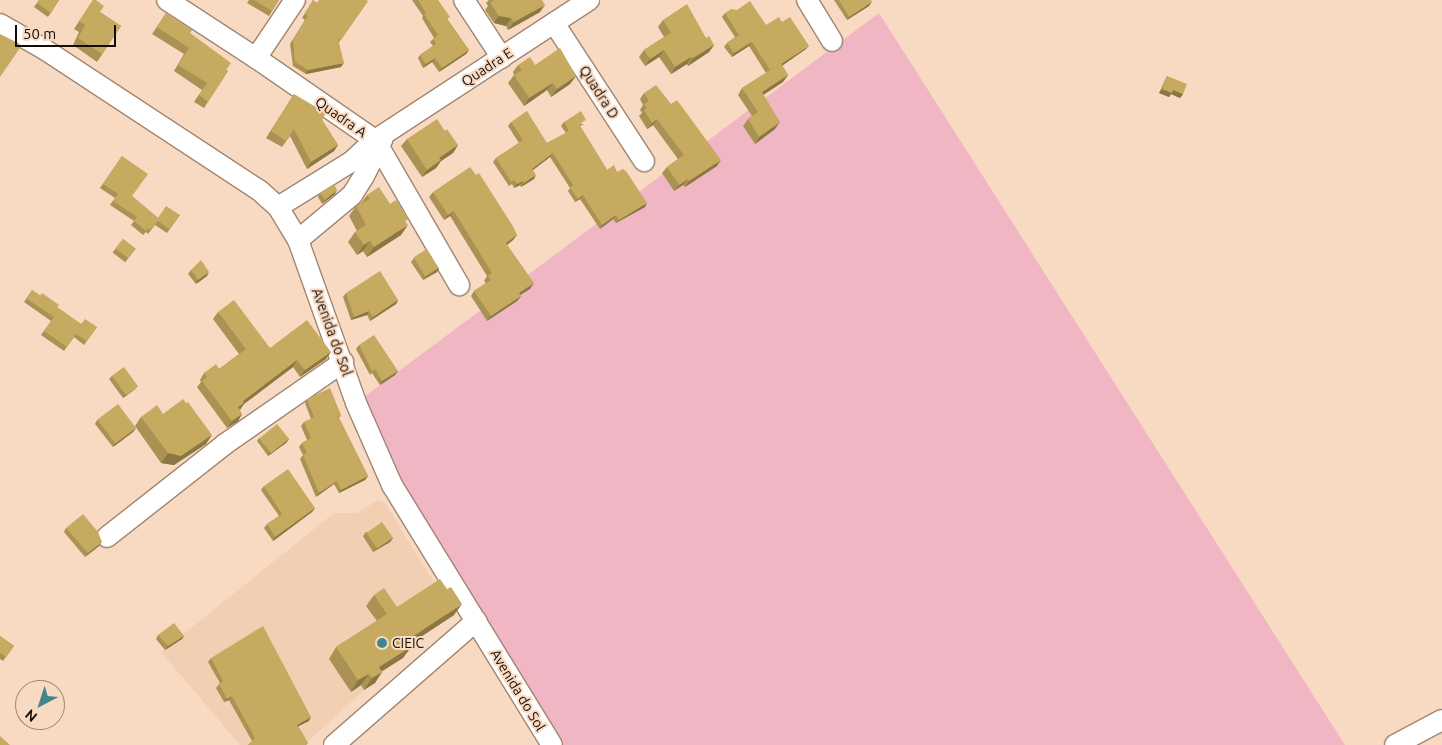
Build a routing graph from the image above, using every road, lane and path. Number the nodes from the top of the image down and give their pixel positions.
1 (167, 0) edge
2 (295, 0) edge
3 (464, 0) edge
4 (589, 0) edge
5 (806, 0) edge
6 (554, 23) junction
7 (0, 24) edge
8 (832, 40) dead end
9 (256, 58) junction
10 (502, 58) junction
11 (379, 141) junction
12 (644, 161) dead end
13 (278, 206) junction
14 (298, 240) junction
15 (459, 286) dead end
16 (343, 362) junction
17 (107, 537) dead end
18 (476, 621) junction
19 (1442, 720) edge
20 (334, 745) edge
21 (552, 745) edge
22 (1395, 745) edge

1 - 9 street, Quadra A
2 - 9 street
3 - 10 street
4 - 6 street, Quadra E
5 - 8 street
6 - 10 street, Quadra E
6 - 12 street, Quadra D
7 - 13 street, Avenida do Sol
9 - 11 street, Quadra A
10 - 11 street, Quadra E
11 - 13 street, Quadra E
11 - 14 street
11 - 15 street, Quadra A
13 - 14 street, Avenida do Sol
14 - 16 street, Avenida do Sol
16 - 17 street
16 - 18 street, Avenida do Sol
18 - 20 street
18 - 21 street, Avenida do Sol
19 - 22 street

